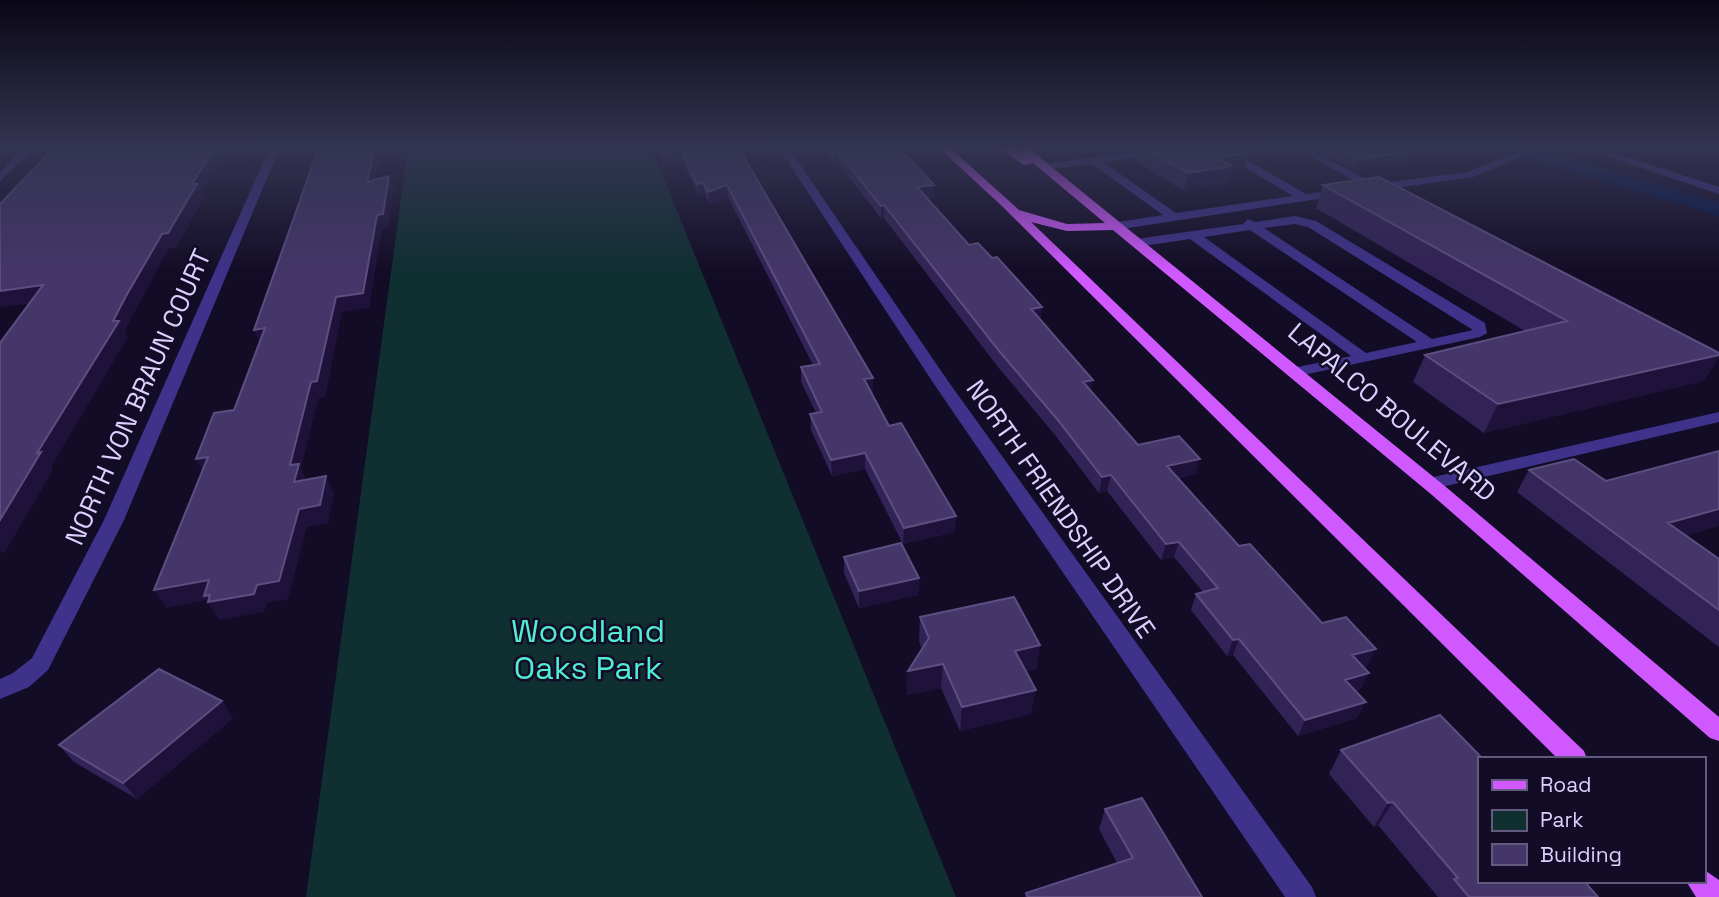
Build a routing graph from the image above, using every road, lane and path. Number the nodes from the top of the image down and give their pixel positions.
1 (257, 189) edge
2 (811, 189) edge
3 (989, 189) edge
4 (1134, 189) edge
5 (1289, 189) edge
6 (1367, 189) edge
7 (1073, 190) edge
8 (1303, 197) junction
9 (1007, 205) junction
10 (1226, 208) junction
11 (1173, 217) junction
12 (1115, 226) junction
13 (1251, 226) junction
14 (1193, 234) junction
15 (1136, 243) junction
16 (1430, 344) junction
17 (1364, 358) junction
18 (1294, 372) junction
19 (1719, 417) edge
20 (1429, 484) junction
21 (0, 690) edge
22 (1719, 731) edge
23 (1573, 757) edge
24 (1702, 883) edge
25 (1301, 897) edge
26 (1716, 897) edge

1 - 21 street, NORTH VON BRAUN COURT
2 - 25 street, NORTH FRIENDSHIP DRIVE
3 - 9 main road
4 - 11 street
5 - 8 street
6 - 8 street
7 - 12 main road, LAPALCO BOULEVARD
8 - 10 street
9 - 12 main road
9 - 23 main road
10 - 11 street
10 - 13 street
11 - 12 street
12 - 15 main road, LAPALCO BOULEVARD
13 - 14 street
13 - 16 street
13 - 16 street
14 - 15 street
14 - 17 street
15 - 18 main road, LAPALCO BOULEVARD
16 - 17 street
17 - 18 street
18 - 20 main road, LAPALCO BOULEVARD
19 - 20 street
20 - 22 main road, LAPALCO BOULEVARD
24 - 26 main road

